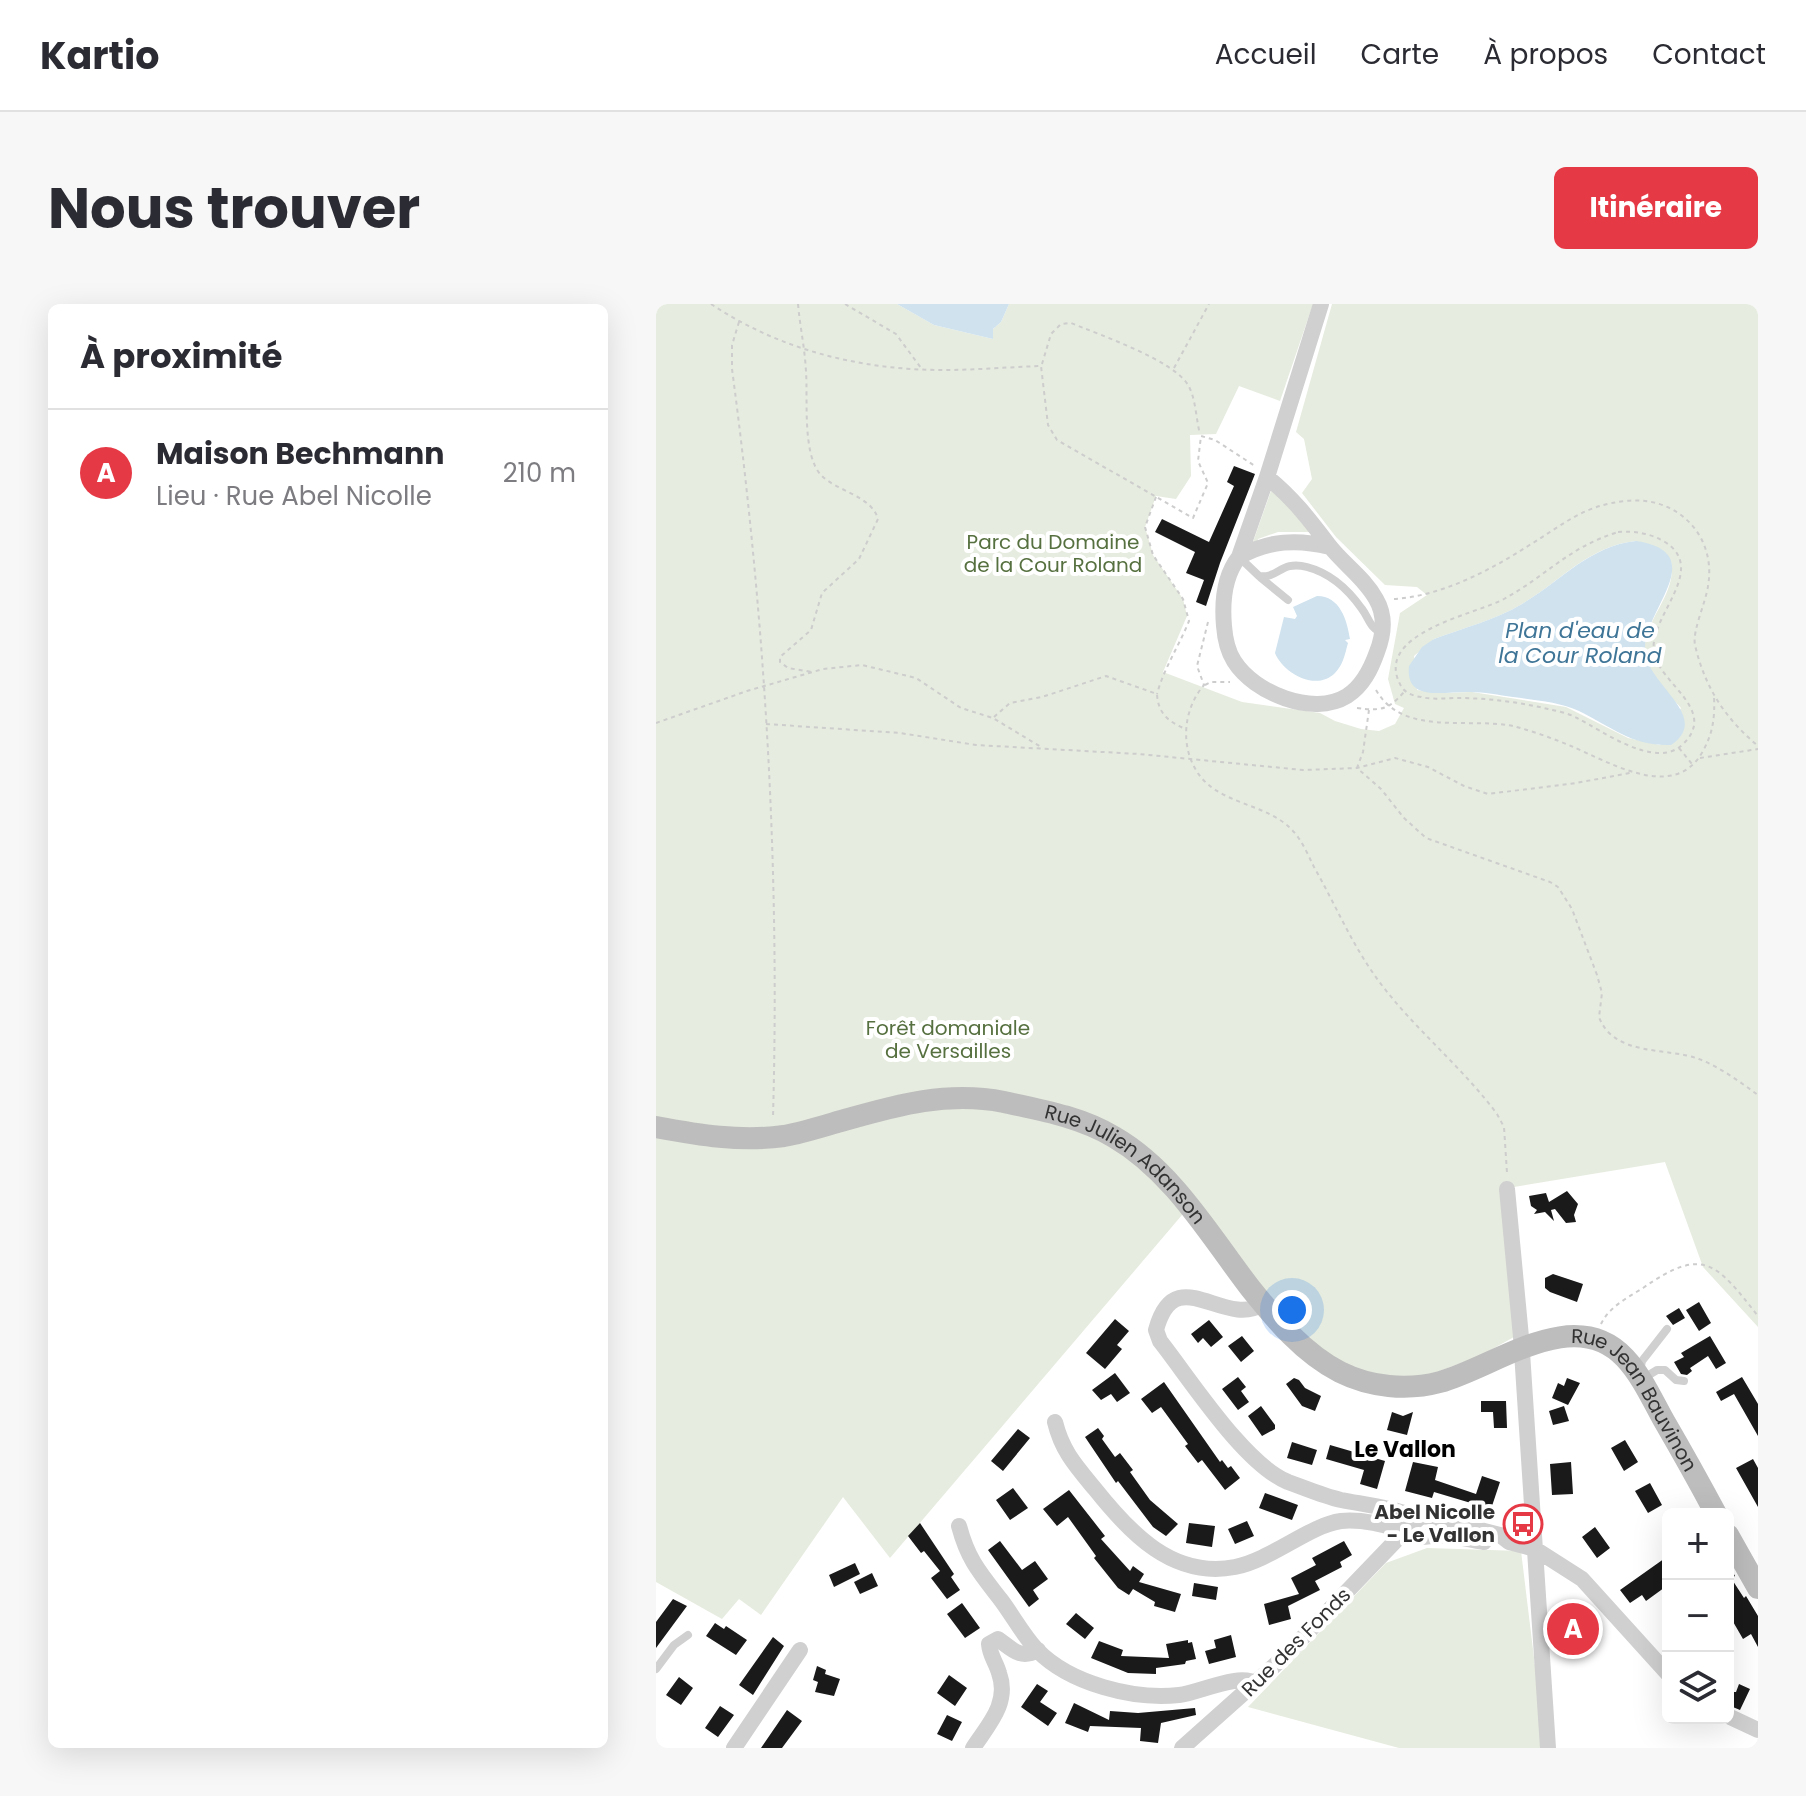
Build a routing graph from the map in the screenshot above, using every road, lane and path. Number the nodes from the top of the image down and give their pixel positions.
1 (711, 304) edge
2 (798, 304) edge
3 (845, 304) edge
4 (1209, 304) edge
5 (1321, 304) edge
6 (739, 322) junction
7 (803, 349) junction
8 (1041, 366) junction
9 (922, 369) junction
10 (1173, 369) junction
11 (1201, 436) junction
12 (1267, 477) junction
13 (1156, 496) junction
14 (1330, 547) junction
15 (1235, 561) junction
16 (1259, 576) junction
17 (1288, 600) dead end
18 (1377, 600) junction
19 (1209, 616) dead end
20 (1383, 632) junction
21 (812, 672) junction
22 (1204, 685) junction
23 (1259, 685) junction
24 (765, 686) junction
25 (1376, 690) dead end
26 (1405, 691) junction
27 (1157, 694) junction
28 (1714, 696) junction
29 (1388, 707) junction
30 (1369, 710) dead end
31 (993, 718) junction
32 (656, 723) edge
33 (766, 724) junction
34 (1187, 730) junction
35 (1044, 748) junction
36 (1679, 748) junction
37 (1758, 748) edge
38 (1191, 759) junction
39 (1699, 759) junction
40 (1693, 765) junction
41 (1357, 768) junction
42 (1630, 773) junction
43 (1758, 1095) edge
44 (656, 1127) edge
45 (773, 1137) junction
46 (1507, 1189) joint
47 (1263, 1304) junction
48 (1758, 1316) edge
49 (1667, 1329) dead end
50 (1597, 1341) junction
51 (1522, 1348) junction
52 (1641, 1380) junction
53 (1684, 1381) dead end
54 (1055, 1422) dead end
55 (1713, 1508) edge
56 (1419, 1518) junction
57 (959, 1526) dead end
58 (1405, 1531) junction
59 (1509, 1542) junction
60 (1734, 1546) edge
61 (1535, 1549) junction
62 (1758, 1588) edge
63 (688, 1635) dead end
64 (800, 1650) dead end
65 (1038, 1650) junction
66 (1662, 1667) edge
67 (656, 1669) edge
68 (1256, 1684) junction
69 (1734, 1719) edge
70 (1758, 1730) edge
71 (734, 1748) edge
72 (973, 1748) edge
73 (1182, 1748) edge
74 (1548, 1748) edge

1 - 6 path
2 - 7 path
3 - 9 path
4 - 10 path
5 - 12 street
6 - 7 path
6 - 24 path
7 - 9 path
7 - 21 path
8 - 9 path
8 - 10 path
8 - 13 path
10 - 11 path
11 - 12 path
11 - 13 path
12 - 14 street
12 - 15 street
13 - 27 path
14 - 15 street
14 - 18 street
15 - 16 lane
15 - 23 street
16 - 17 lane
16 - 20 lane
18 - 20 street
18 - 28 path
19 - 22 path
20 - 23 street
21 - 24 path
21 - 31 path
22 - 23 path
22 - 34 path
24 - 32 path
24 - 33 path
25 - 29 path
26 - 29 path
26 - 36 path
26 - 36 path
27 - 31 path
27 - 34 path
28 - 37 path
28 - 39 path
29 - 42 path
30 - 41 path
31 - 35 path
33 - 35 path
33 - 45 path
34 - 38 path
35 - 38 path
36 - 40 path
37 - 39 path
38 - 41 path
38 - 46 path
39 - 40 path
40 - 42 path
41 - 42 path
41 - 43 path
44 - 45 main road, Rue Julien Adanson
45 - 47 main road, Rue Julien Adanson
46 - 51 street
47 - 51 main road, Rue Julien Adanson
47 - 56 street
48 - 50 path
49 - 52 lane
50 - 51 main road, Rue Jean Bauvinon
50 - 52 main road, Rue Jean Bauvinon
51 - 61 street
52 - 53 lane
52 - 55 main road, Rue Jean Bauvinon
54 - 58 street
56 - 58 street, Rue des Fonds
56 - 59 street
57 - 65 street
58 - 59 street
58 - 68 street, Rue des Fonds
59 - 61 street
60 - 62 main road
61 - 66 street
61 - 74 street
63 - 67 lane
64 - 71 street
65 - 68 street
65 - 72 street
68 - 73 street, Rue des Fonds
69 - 70 street

